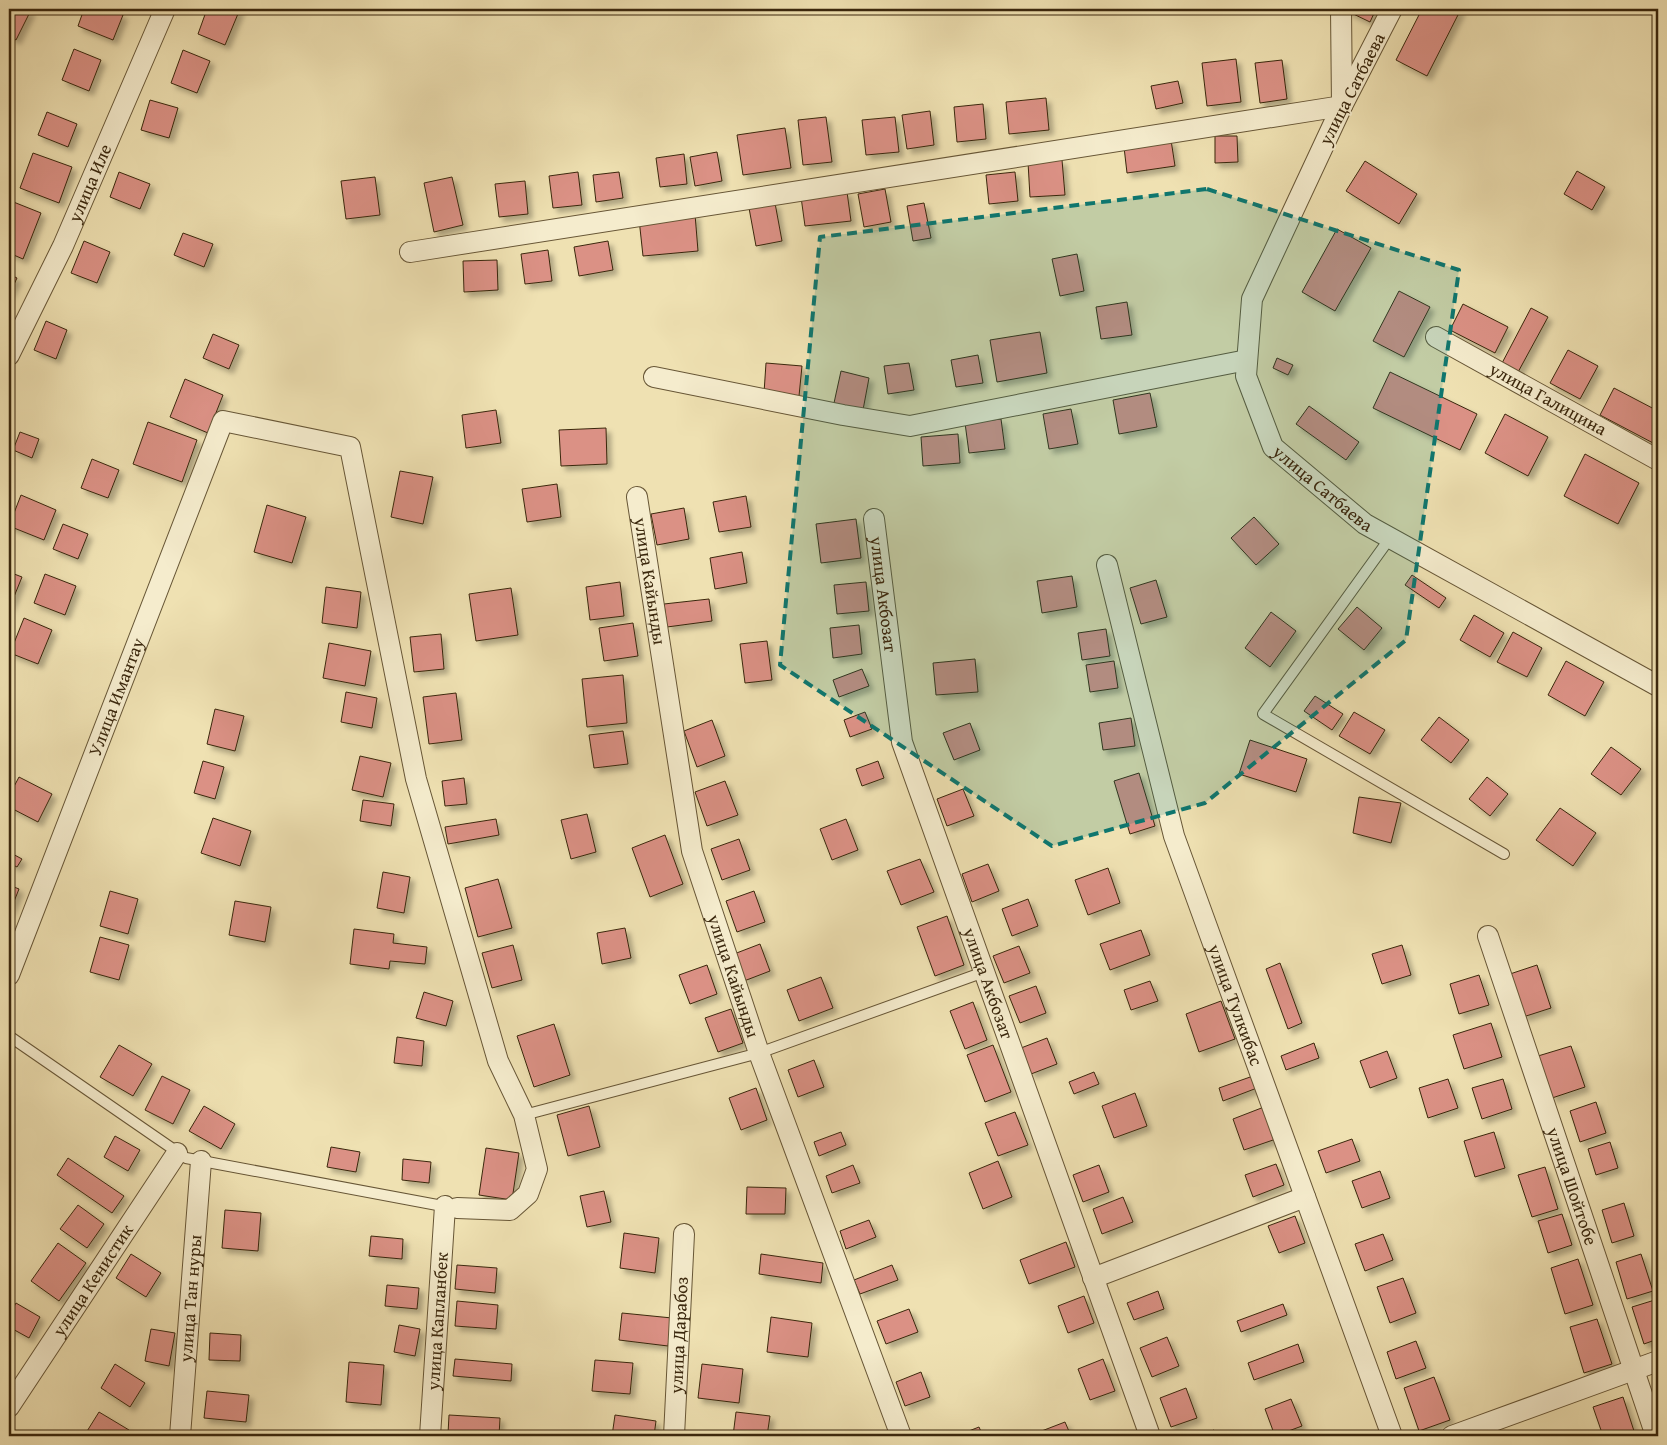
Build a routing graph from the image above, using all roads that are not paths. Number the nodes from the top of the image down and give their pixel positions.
1 (165, 9) edge
2 (1341, 9) edge
3 (1392, 9) edge
4 (1342, 106) junction
5 (410, 252) dead end
6 (1436, 338) dead end
7 (9, 354) edge
8 (1247, 360) junction
9 (654, 377) dead end
10 (1658, 460) edge
11 (636, 497) dead end
12 (874, 518) dead end
13 (1390, 538) junction
14 (1107, 565) dead end
15 (1658, 686) edge
16 (1504, 854) dead end
17 (1488, 936) dead end
18 (984, 972) junction
19 (9, 974) edge
20 (9, 1036) edge
21 (758, 1053) junction
22 (524, 1115) junction
23 (177, 1153) junction
24 (201, 1161) junction
25 (1305, 1197) junction
26 (451, 1207) junction
27 (684, 1234) dead end
28 (1094, 1278) junction
29 (1658, 1361) edge
30 (1634, 1370) junction
31 (9, 1407) edge
32 (180, 1436) edge
33 (430, 1436) edge
34 (674, 1436) edge
35 (900, 1436) edge
36 (1150, 1436) edge
37 (1392, 1436) edge
38 (1452, 1436) edge
39 (1656, 1436) edge

1 - 7 street, улица Иле
2 - 4 street
3 - 4 street, улица Сатбаева
4 - 5 street
4 - 8 street, улица Сатбаева
6 - 10 street, улица Галицина
8 - 9 street
8 - 13 street, улица Сатбаева
11 - 21 street, улица Кайынды
12 - 18 street, улица Акбозат
13 - 15 street, улица Сатбаева
13 - 16 lane
14 - 25 street, улица Тулкибас
17 - 30 street, улица Шойтобе
18 - 21 lane
18 - 28 street, улица Акбозат
19 - 22 street, Улица Имантау
20 - 23 lane
21 - 22 lane
21 - 35 street, улица Кайынды
22 - 26 street
23 - 24 lane
23 - 31 street, улица Кенистик
24 - 26 lane
24 - 32 street, улица Тан нуры
25 - 28 street
25 - 37 street, улица Тулкибас
26 - 33 street, улица Капланбек
27 - 34 street, улица Дарабоз
28 - 36 street, улица Акбозат
29 - 30 street
30 - 38 street
30 - 39 street, улица Шойтобе

